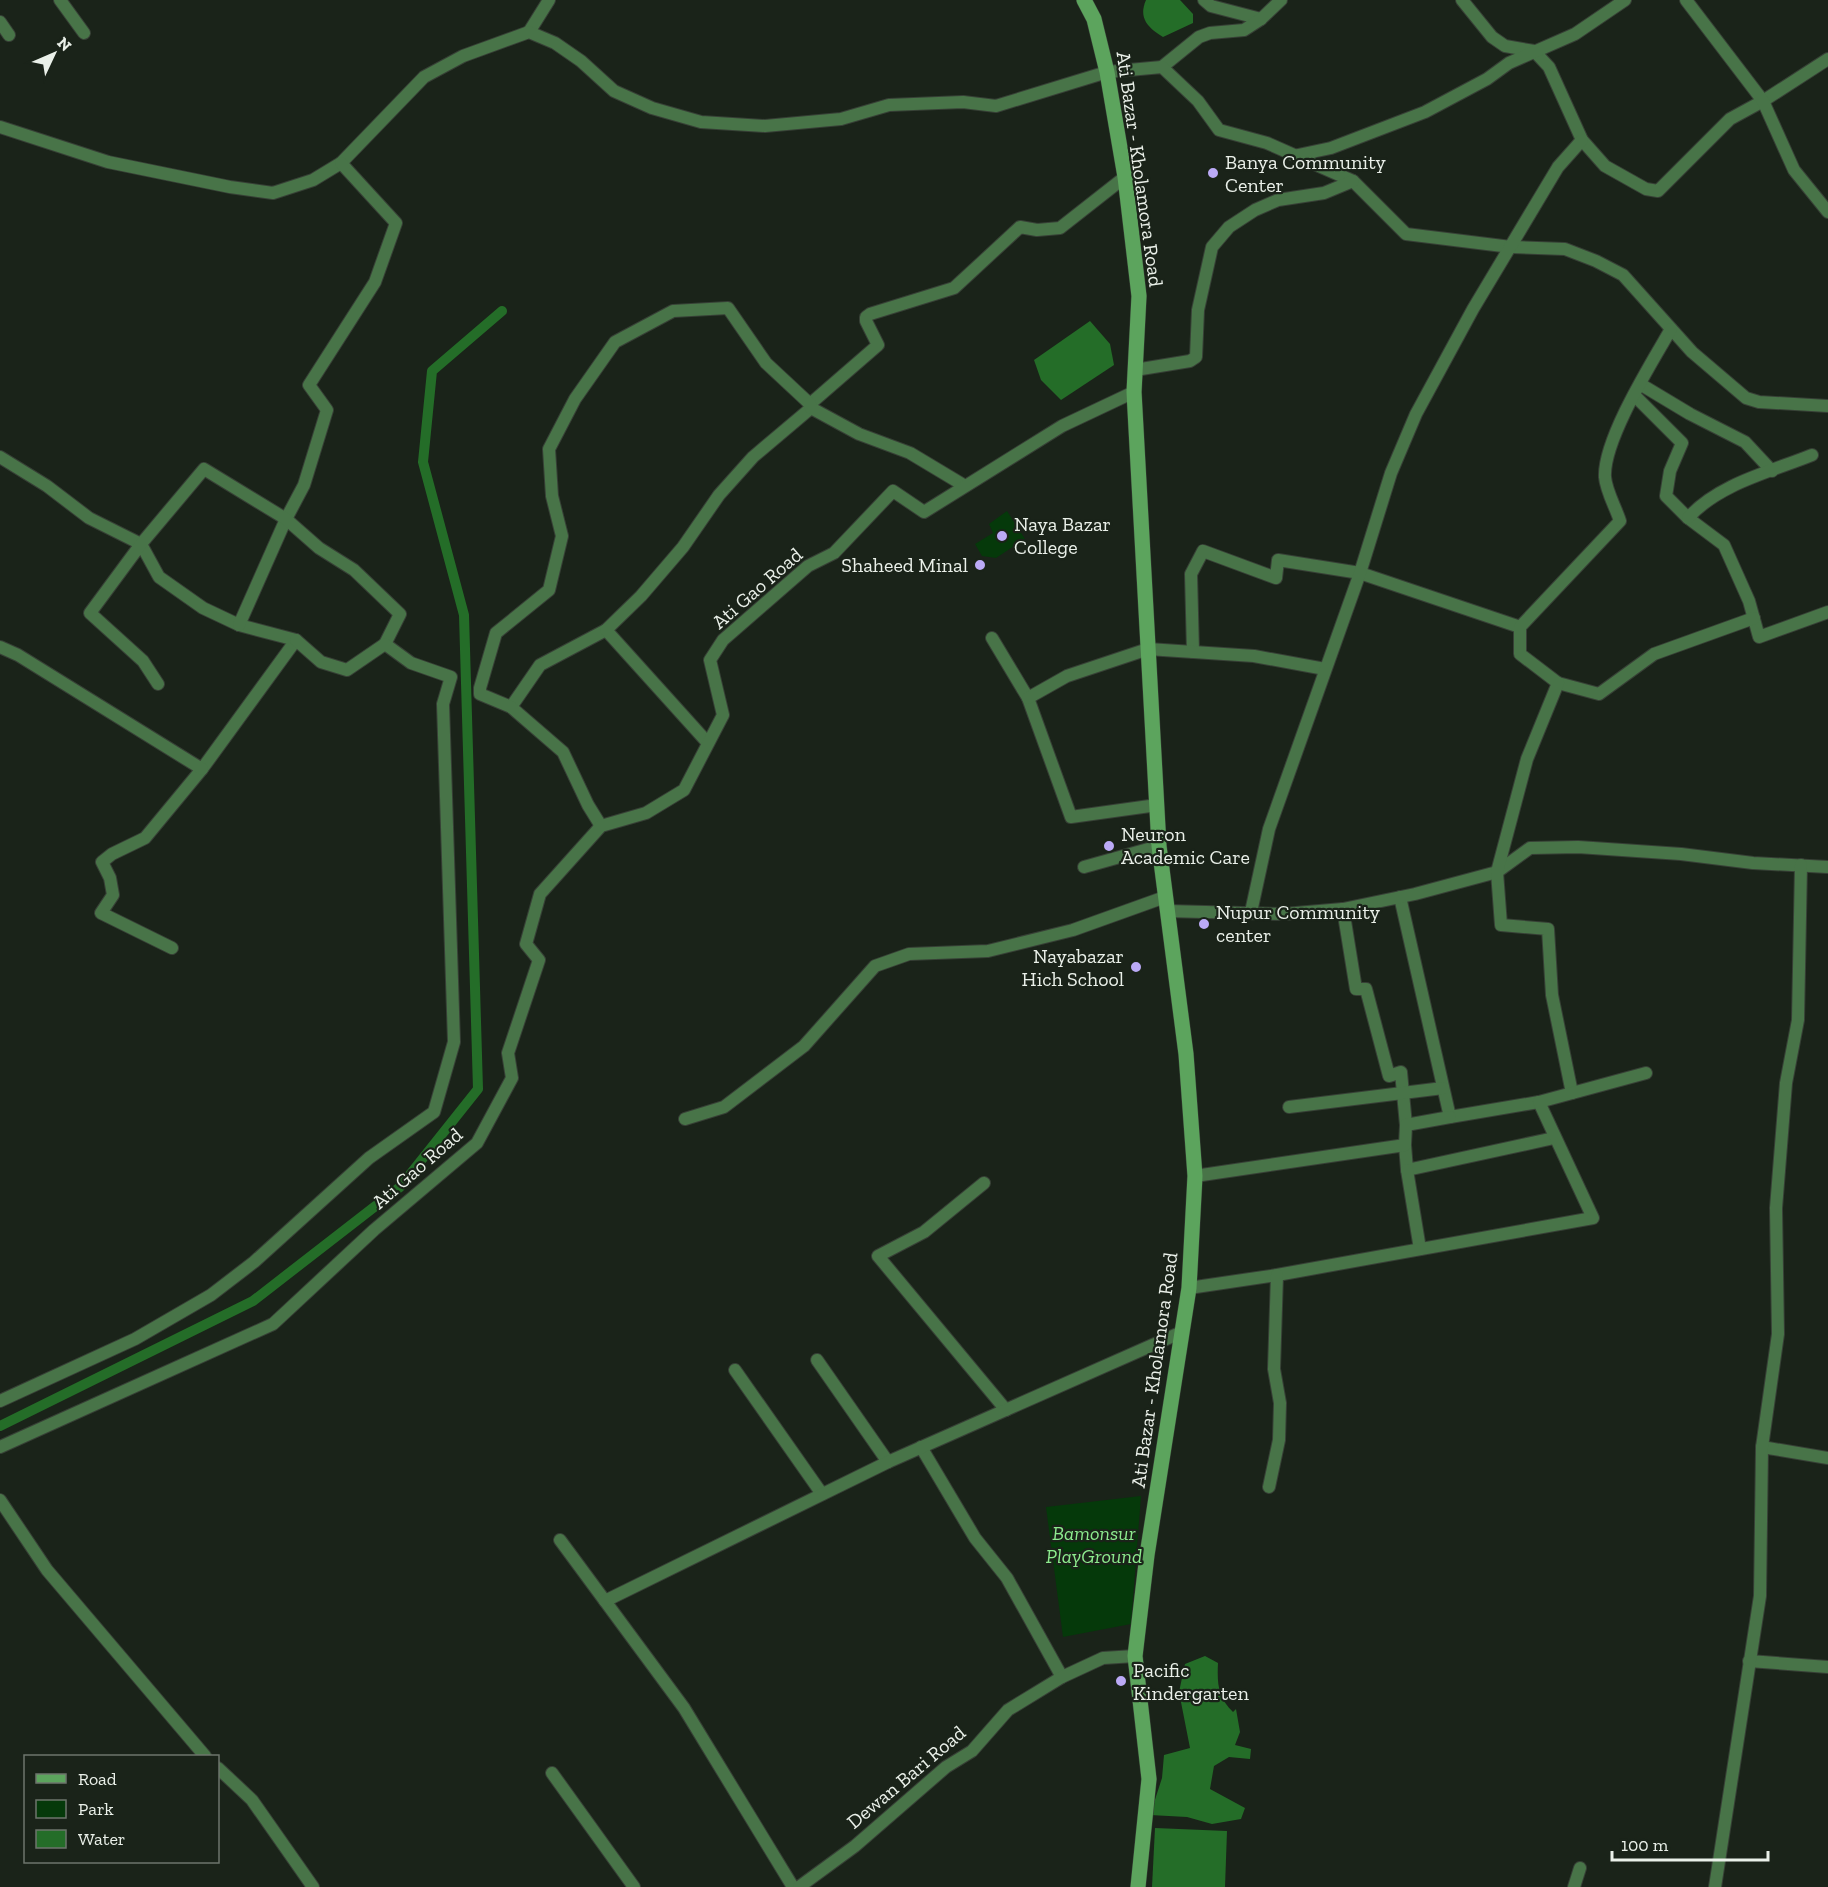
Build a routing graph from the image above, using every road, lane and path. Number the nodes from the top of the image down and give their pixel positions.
1 (60, 0) edge
2 (549, 0) edge
3 (1084, 0) edge
4 (1204, 0) edge
5 (1281, 0) edge
6 (1462, 0) edge
7 (1625, 0) edge
8 (1686, 0) edge
9 (1261, 19) junction
10 (0, 22) edge
11 (529, 32) junction
12 (84, 33) dead end
13 (9, 35) dead end
14 (1534, 51) junction
15 (1828, 59) edge
16 (1162, 67) junction
17 (1107, 72) junction
18 (1763, 102) junction
19 (0, 127) edge
20 (1582, 140) junction
21 (1298, 155) junction
22 (341, 163) junction
23 (1125, 177) junction
24 (1353, 181) junction
25 (1828, 212) edge
26 (1512, 247) junction
27 (1671, 329) junction
28 (1135, 370) junction
29 (1637, 389) junction
30 (1134, 392) junction
31 (811, 406) junction
32 (1828, 406) edge
33 (1812, 455) dead end
34 (0, 457) edge
35 (1772, 471) junction
36 (964, 486) junction
37 (1688, 518) junction
38 (286, 519) junction
39 (141, 544) junction
40 (1360, 573) junction
41 (1828, 612) edge
42 (1754, 618) junction
43 (239, 625) junction
44 (1520, 627) junction
45 (606, 630) junction
46 (993, 638) dead end
47 (296, 640) junction
48 (385, 644) junction
49 (0, 647) edge
50 (1148, 650) junction
51 (1193, 652) junction
52 (1325, 669) junction
53 (1558, 683) junction
54 (158, 684) dead end
55 (1028, 698) junction
56 (511, 707) junction
57 (707, 742) junction
58 (202, 769) junction
59 (1157, 805) junction
60 (601, 826) junction
61 (1159, 846) junction
62 (1801, 866) junction
63 (1084, 867) dead end
64 (1828, 867) edge
65 (1497, 872) junction
66 (1400, 897) junction
67 (1166, 904) junction
68 (1343, 909) junction
69 (1251, 912) junction
70 (172, 948) dead end
71 (1646, 1073) dead end
72 (1443, 1088) junction
73 (1404, 1091) junction
74 (1572, 1093) junction
75 (1539, 1102) junction
76 (1289, 1107) dead end
77 (1450, 1118) junction
78 (685, 1119) dead end
79 (1406, 1125) junction
80 (1554, 1138) junction
81 (1406, 1145) junction
82 (1407, 1170) junction
83 (1195, 1176) junction
84 (984, 1183) dead end
85 (1420, 1249) junction
86 (1277, 1275) junction
87 (1189, 1288) junction
88 (1182, 1332) junction
89 (817, 1360) dead end
90 (735, 1370) dead end
91 (0, 1401) edge
92 (1006, 1410) junction
93 (0, 1447) edge
94 (921, 1447) junction
95 (1762, 1447) junction
96 (1828, 1458) edge
97 (888, 1462) junction
98 (1269, 1487) dead end
99 (822, 1494) junction
100 (0, 1500) edge
101 (560, 1540) dead end
102 (604, 1601) junction
103 (1135, 1656) junction
104 (1749, 1660) junction
105 (1828, 1667) edge
106 (1062, 1677) junction
107 (204, 1755) edge
108 (219, 1769) edge
109 (552, 1773) dead end
110 (1580, 1868) dead end
111 (313, 1887) edge
112 (634, 1887) edge
113 (793, 1887) edge
114 (799, 1887) edge
115 (1138, 1887) edge
116 (1574, 1887) edge
117 (1715, 1887) edge

1 - 12 street
2 - 11 street
3 - 17 main road, Ati Bazar - Kholamora Road
4 - 9 street
5 - 9 street
6 - 14 street
7 - 14 street
8 - 18 street
9 - 16 street
10 - 13 street
11 - 17 street
11 - 22 street
14 - 20 street
14 - 21 street
15 - 18 street
16 - 17 street
16 - 21 street
17 - 23 main road, Ati Bazar - Kholamora Road
18 - 20 street
18 - 25 street
19 - 22 street
20 - 26 street
21 - 24 street
22 - 38 street
23 - 28 main road, Ati Bazar - Kholamora Road
23 - 31 street
24 - 26 street
24 - 28 street
26 - 27 street
26 - 40 street
27 - 29 street
27 - 32 street
28 - 30 main road, Ati Bazar - Kholamora Road
29 - 35 street
29 - 37 street
29 - 44 street
30 - 36 street
30 - 50 main road, Ati Bazar - Kholamora Road
31 - 36 street
31 - 45 street
31 - 56 street
33 - 35 street
34 - 39 street
35 - 37 street
36 - 57 street, Ati Gao Road
37 - 42 street
38 - 39 street
38 - 43 street
38 - 48 street
39 - 43 street
39 - 54 street
40 - 44 street
40 - 51 street
40 - 52 street
41 - 42 street
42 - 53 street
43 - 47 street
44 - 53 street
45 - 56 street
45 - 57 street
46 - 55 street
47 - 48 street
47 - 58 street
48 - 91 street
49 - 58 street
50 - 51 street
50 - 55 street
50 - 59 main road, Ati Bazar - Kholamora Road
51 - 52 street
52 - 69 street
53 - 65 street
55 - 59 street
56 - 60 street
57 - 60 street, Ati Gao Road
58 - 70 street
59 - 61 main road, Ati Bazar - Kholamora Road
60 - 93 street, Ati Gao Road
61 - 63 street
61 - 67 main road, Ati Bazar - Kholamora Road
62 - 64 street
62 - 65 street
62 - 95 street
65 - 66 street
65 - 74 street
66 - 68 street
66 - 72 street
67 - 69 street
67 - 78 street
67 - 83 main road, Ati Bazar - Kholamora Road
68 - 69 street
68 - 73 street
71 - 74 street
72 - 73 street
72 - 77 street
73 - 76 street
73 - 79 street
74 - 75 street
75 - 77 street
75 - 80 street
77 - 79 street
79 - 81 street
80 - 82 street
80 - 85 street
81 - 82 street
81 - 83 street
82 - 85 street
83 - 87 main road, Ati Bazar - Kholamora Road
84 - 92 street
85 - 86 street
86 - 87 street
86 - 98 street
87 - 88 main road, Ati Bazar - Kholamora Road
88 - 92 street
88 - 103 main road, Ati Bazar - Kholamora Road
89 - 97 street
90 - 99 street
92 - 94 street
94 - 97 street
94 - 106 street
95 - 96 street
95 - 104 street
97 - 99 street
99 - 102 street
100 - 107 street
101 - 102 street
102 - 113 street
103 - 106 street, Dewan Bari Road
103 - 115 main road, Ati Bazar - Kholamora Road
104 - 105 street
104 - 117 street
106 - 114 street, Dewan Bari Road
108 - 111 street
109 - 112 street
110 - 116 street

